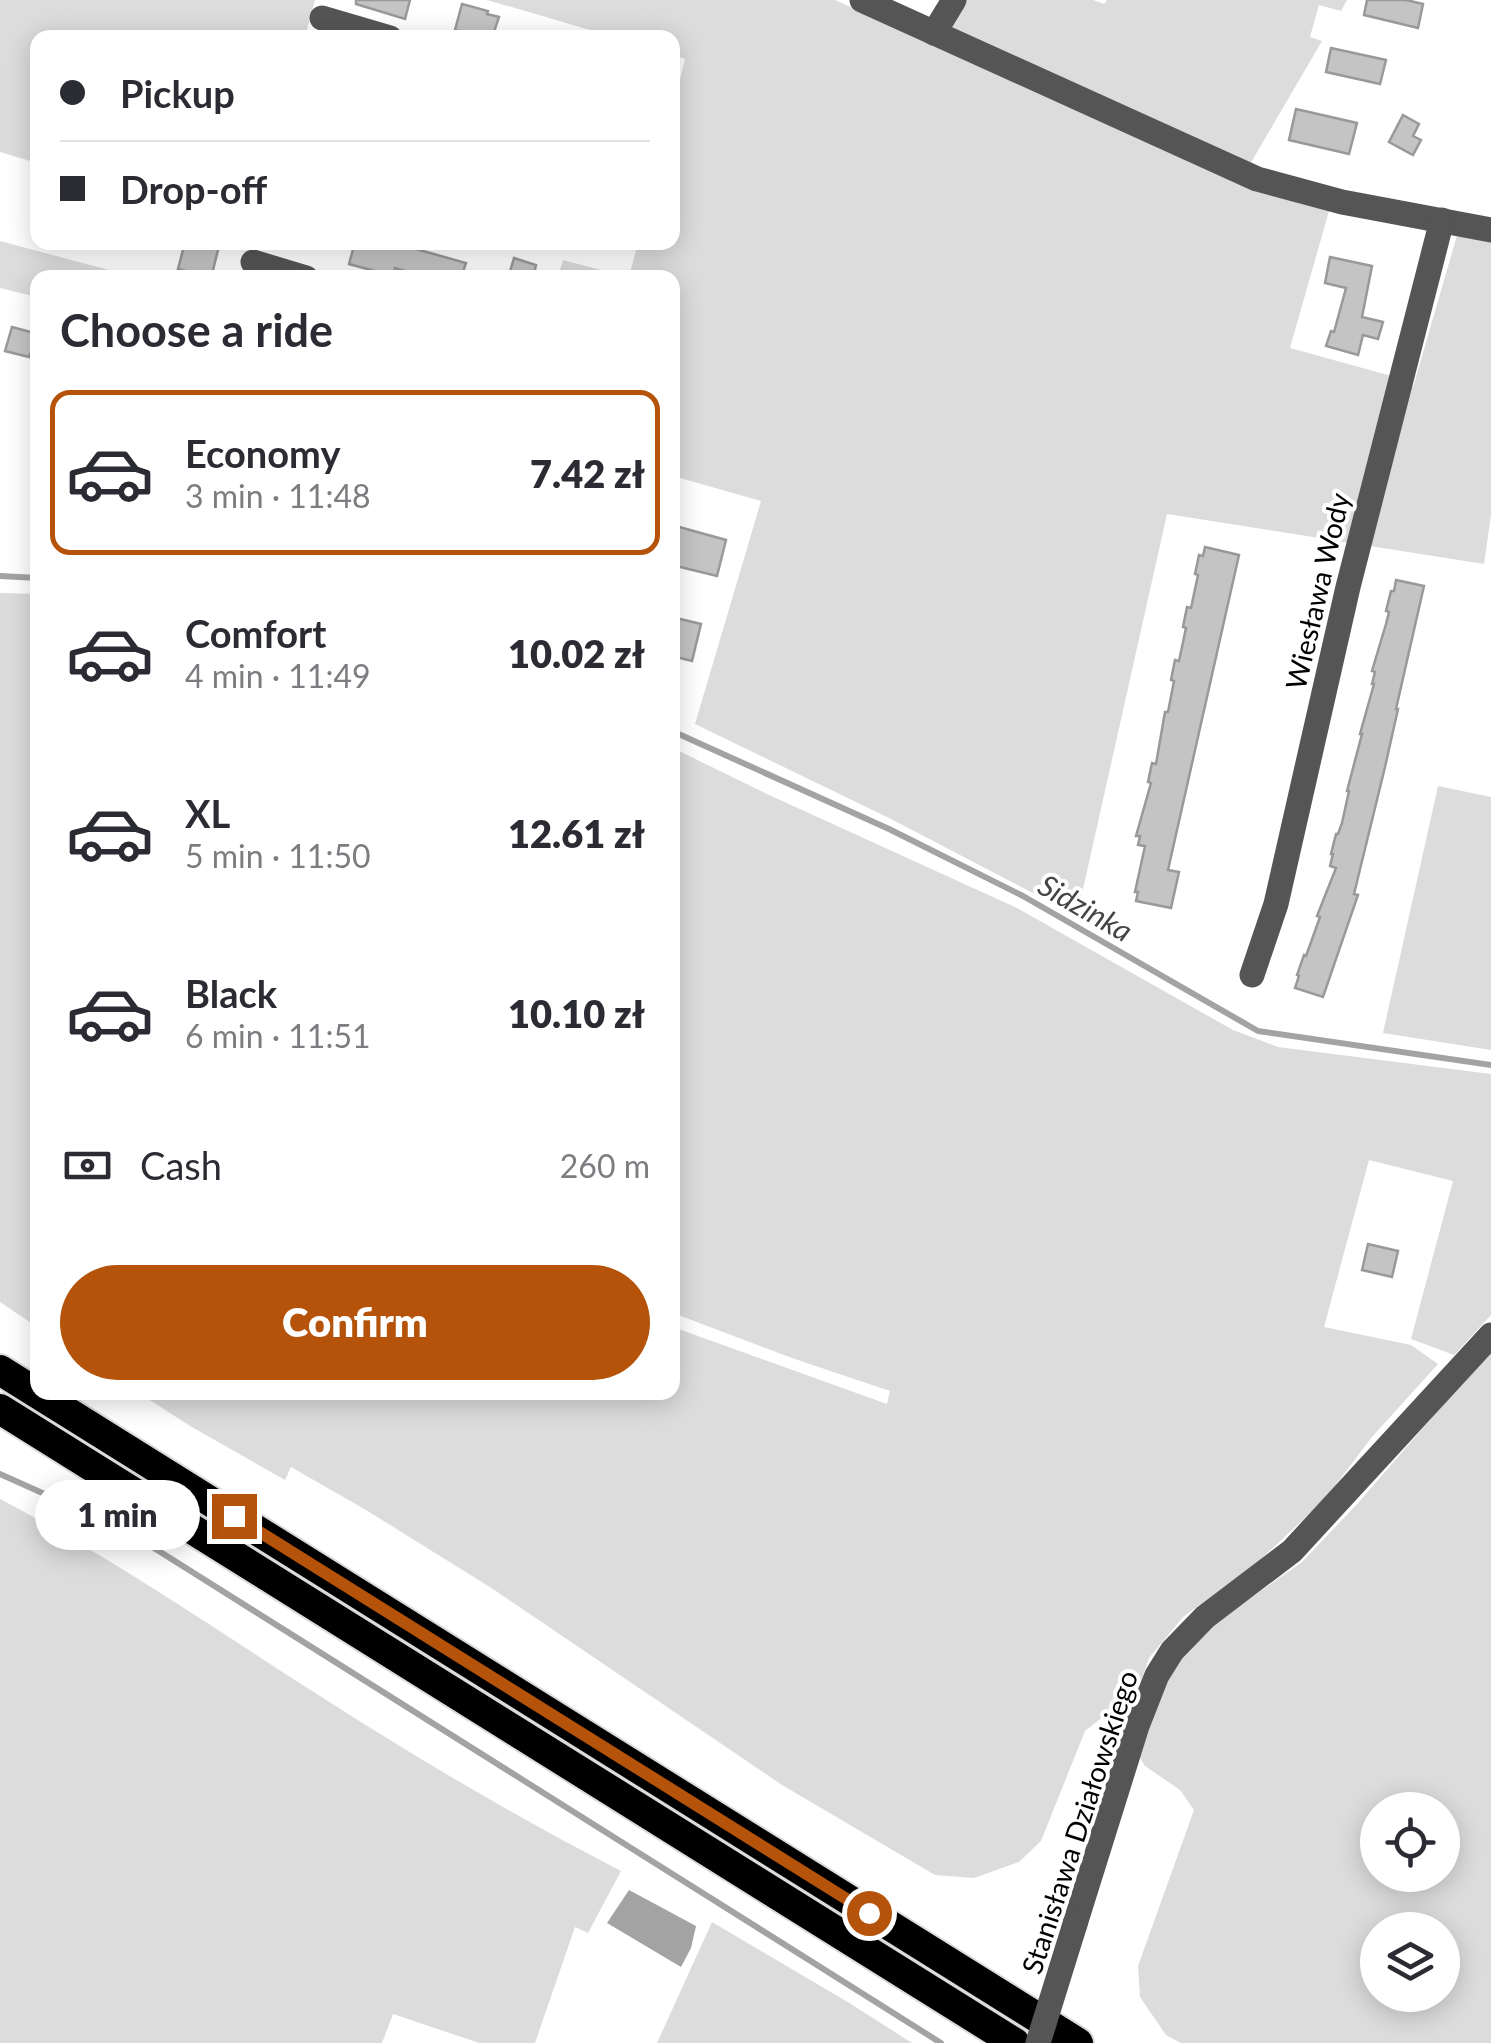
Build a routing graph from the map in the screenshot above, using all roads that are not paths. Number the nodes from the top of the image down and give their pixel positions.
1 (862, 0) edge
2 (954, 0) edge
3 (322, 19) edge
4 (361, 30) edge
5 (934, 33) junction
6 (1442, 220) junction
7 (1491, 230) edge
8 (254, 261) edge
9 (282, 270) edge
10 (1252, 975) dead end
11 (1491, 1335) edge
12 (0, 1370) edge
13 (30, 1389) edge
14 (48, 1400) edge
15 (0, 1409) edge
16 (1015, 2043) edge
17 (1038, 2043) edge
18 (1078, 2043) edge

1 - 5 street
2 - 5 street
3 - 4 street
5 - 6 street
6 - 7 street
6 - 10 street, Wiesława Wody
8 - 9 street
11 - 17 street, Stanisława Działowskiego, bridge
12 - 13 highway
14 - 18 highway
15 - 16 highway

